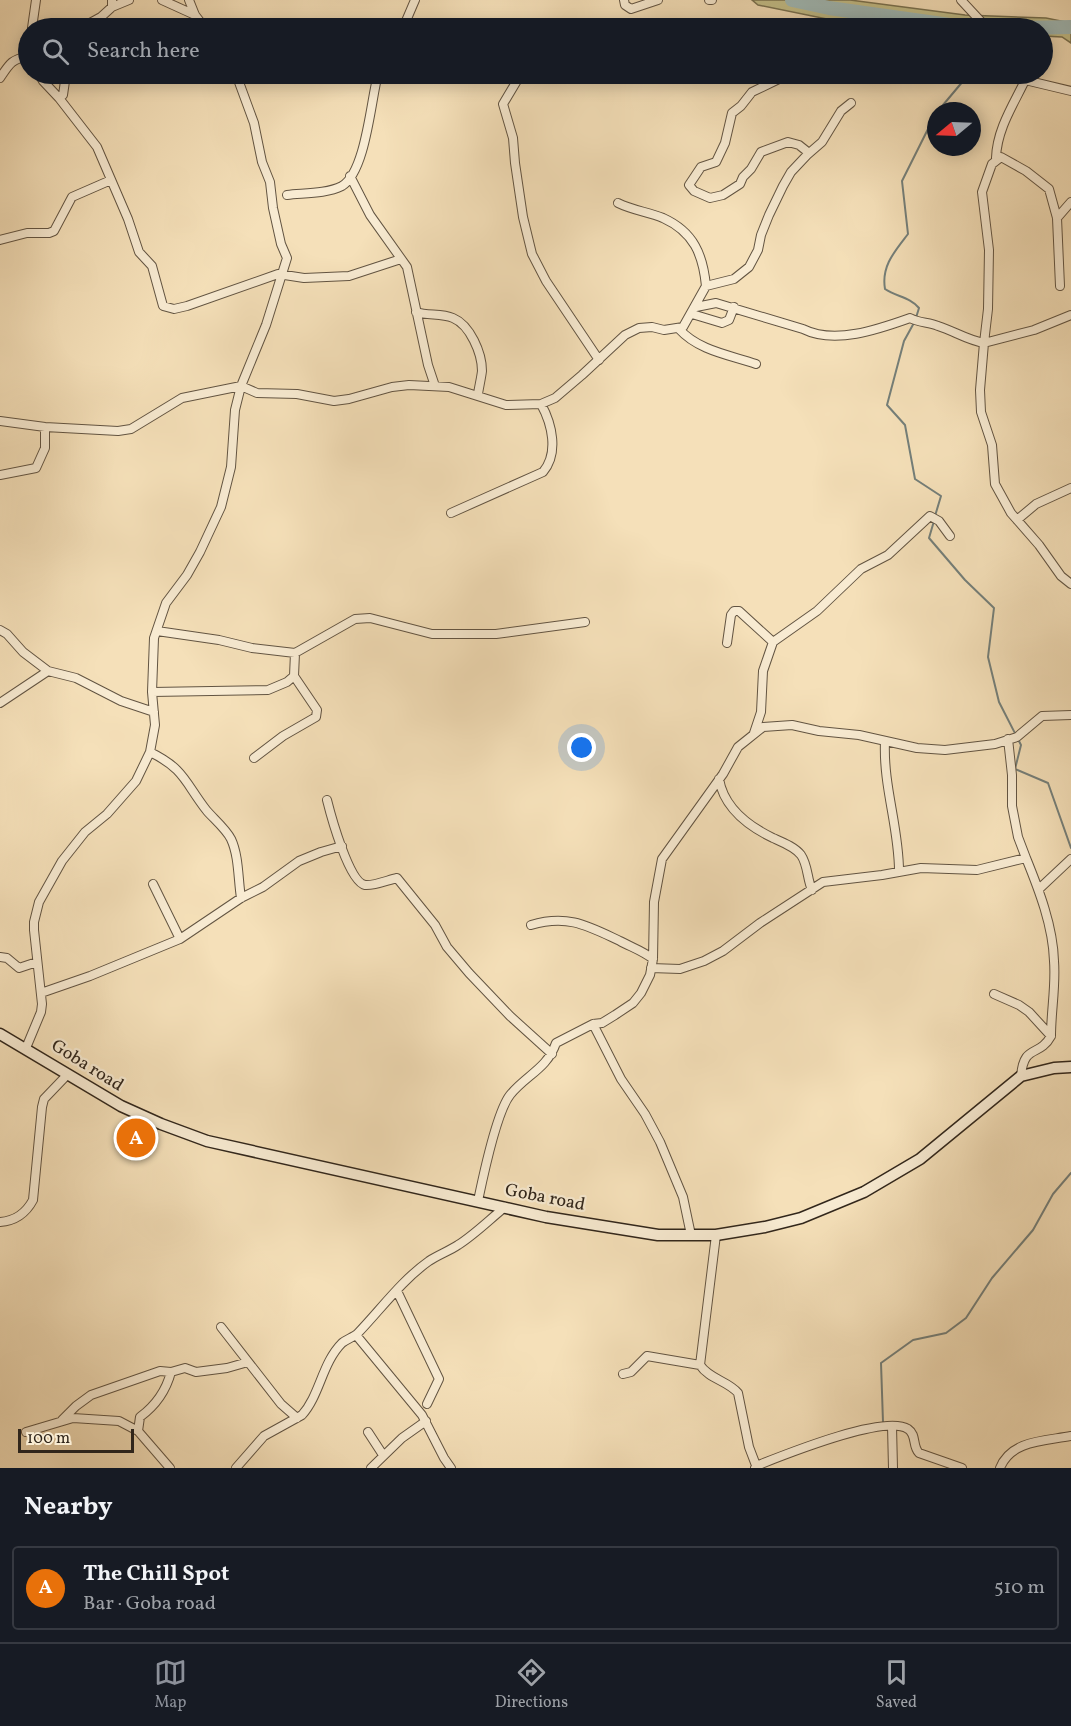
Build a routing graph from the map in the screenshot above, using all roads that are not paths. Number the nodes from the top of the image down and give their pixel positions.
1 (36, 0) edge
2 (129, 0) edge
3 (162, 0) edge
4 (189, 0) edge
5 (415, 0) edge
6 (624, 0) edge
7 (658, 0) edge
8 (962, 0) edge
9 (112, 4) edge
10 (195, 15) junction
11 (33, 18) edge
12 (99, 18) edge
13 (197, 18) edge
14 (407, 18) edge
15 (978, 18) edge
16 (18, 58) edge
17 (0, 78) edge
18 (46, 84) edge
19 (66, 84) edge
20 (240, 84) edge
21 (376, 84) edge
22 (515, 84) edge
23 (769, 84) edge
24 (1023, 84) edge
25 (1048, 84) edge
26 (1071, 91) edge
27 (59, 98) junction
28 (851, 103) dead end
29 (808, 153) junction
30 (996, 158) junction
31 (350, 176) junction
32 (111, 180) junction
33 (287, 195) dead end
34 (1071, 202) edge
35 (618, 203) dead end
36 (1057, 218) junction
37 (0, 240) edge
38 (401, 259) junction
39 (282, 274) junction
40 (706, 286) junction
41 (1060, 286) dead end
42 (734, 307) junction
43 (694, 310) junction
44 (416, 312) junction
45 (1071, 315) edge
46 (679, 329) junction
47 (984, 343) junction
48 (599, 360) junction
49 (756, 364) dead end
50 (241, 386) junction
51 (435, 386) junction
52 (478, 394) junction
53 (541, 404) junction
54 (0, 421) edge
55 (45, 428) junction
56 (0, 475) edge
57 (1071, 488) edge
58 (451, 513) dead end
59 (1017, 520) junction
60 (950, 536) dead end
61 (1071, 584) edge
62 (585, 622) dead end
63 (0, 630) edge
64 (156, 631) junction
65 (773, 642) junction
66 (727, 643) dead end
67 (295, 653) junction
68 (48, 670) junction
69 (294, 676) junction
70 (152, 692) junction
71 (0, 703) edge
72 (154, 712) junction
73 (1071, 715) edge
74 (754, 733) junction
75 (1008, 740) junction
76 (885, 742) junction
77 (150, 752) junction
78 (254, 758) dead end
79 (719, 779) junction
80 (327, 800) dead end
81 (342, 846) junction
82 (1026, 858) junction
83 (1071, 860) edge
84 (899, 871) junction
85 (153, 884) dead end
86 (1039, 889) junction
87 (812, 891) junction
88 (242, 898) junction
89 (531, 925) dead end
90 (180, 939) junction
91 (0, 957) edge
92 (653, 959) junction
93 (37, 962) junction
94 (651, 968) junction
95 (41, 993) junction
96 (994, 994) dead end
97 (593, 1024) junction
98 (0, 1034) edge
99 (1051, 1036) junction
100 (26, 1048) junction
101 (552, 1054) junction
102 (1071, 1067) edge
103 (67, 1075) junction
104 (1021, 1076) junction
105 (478, 1202) junction
106 (505, 1207) junction
107 (0, 1222) edge
108 (692, 1235) junction
109 (716, 1235) junction
110 (397, 1291) junction
111 (221, 1327) dead end
112 (356, 1335) junction
113 (248, 1362) junction
114 (700, 1365) junction
115 (171, 1372) junction
116 (622, 1374) dead end
117 (427, 1404) dead end
118 (297, 1418) junction
119 (62, 1420) junction
120 (426, 1421) junction
121 (892, 1426) junction
122 (138, 1431) junction
123 (26, 1432) dead end
124 (368, 1432) dead end
125 (1071, 1436) edge
126 (383, 1455) junction
127 (756, 1467) edge
128 (170, 1468) edge
129 (236, 1468) edge
130 (370, 1468) edge
131 (451, 1468) edge
132 (893, 1468) edge
133 (962, 1468) edge
134 (1000, 1468) edge

1 - 11 street
2 - 9 street
3 - 10 street
4 - 10 street
5 - 14 street
6 - 7 street
8 - 15 street
9 - 12 street
10 - 13 street
16 - 17 street
18 - 27 street
19 - 27 street
20 - 39 street
21 - 31 street
22 - 48 street
23 - 29 street
24 - 30 street
25 - 26 street
27 - 32 street
28 - 29 street
29 - 40 street
30 - 36 street
30 - 47 street
31 - 33 street
31 - 38 street
32 - 37 street
32 - 39 street
34 - 36 street
35 - 40 street
36 - 41 street
38 - 39 street
38 - 44 street
39 - 50 street
40 - 43 street
42 - 43 street
42 - 43 street
42 - 47 street
43 - 46 street
44 - 51 street
44 - 52 street
45 - 47 street
46 - 48 street
46 - 49 street
47 - 59 street
48 - 53 street
50 - 51 street
50 - 55 street
50 - 64 street
51 - 52 street
52 - 53 street
53 - 58 street
54 - 55 street
55 - 56 street
57 - 59 street
59 - 61 street
60 - 65 street
62 - 67 street
63 - 68 street
64 - 67 street
64 - 70 street
65 - 66 street
65 - 74 street
67 - 69 street
68 - 71 street
68 - 72 street
69 - 70 street
69 - 78 street
70 - 72 street
72 - 77 street
73 - 75 street
74 - 76 street
74 - 79 street
75 - 76 street
75 - 82 street
76 - 84 street
77 - 88 street
77 - 93 street
79 - 87 street
79 - 92 street
80 - 81 street
81 - 88 street
81 - 101 street
82 - 84 street
82 - 86 street
83 - 86 street
84 - 87 street
85 - 90 street
86 - 99 street
87 - 94 street
88 - 90 street
89 - 92 street
90 - 95 street
91 - 93 street
92 - 94 street
93 - 95 street
94 - 97 street
95 - 100 street
96 - 99 street
97 - 101 street
97 - 108 street
98 - 100 main road, Goba road
99 - 104 street
100 - 103 main road, Goba road
101 - 105 street
102 - 104 main road, Goba road
103 - 105 main road, Goba road
103 - 107 street
104 - 109 main road, Goba road
105 - 106 main road, Goba road
106 - 108 main road, Goba road
106 - 110 street
108 - 109 main road, Goba road
109 - 114 street
110 - 112 street
110 - 117 street
111 - 113 street
112 - 118 street
112 - 120 street
113 - 115 street
113 - 118 street
114 - 116 street
114 - 127 street
115 - 119 street
115 - 122 street
118 - 129 street
119 - 122 street
119 - 123 street
120 - 126 street
120 - 131 street
121 - 127 street
121 - 132 street
121 - 133 street
122 - 128 street
124 - 126 street
125 - 134 street
126 - 130 street

